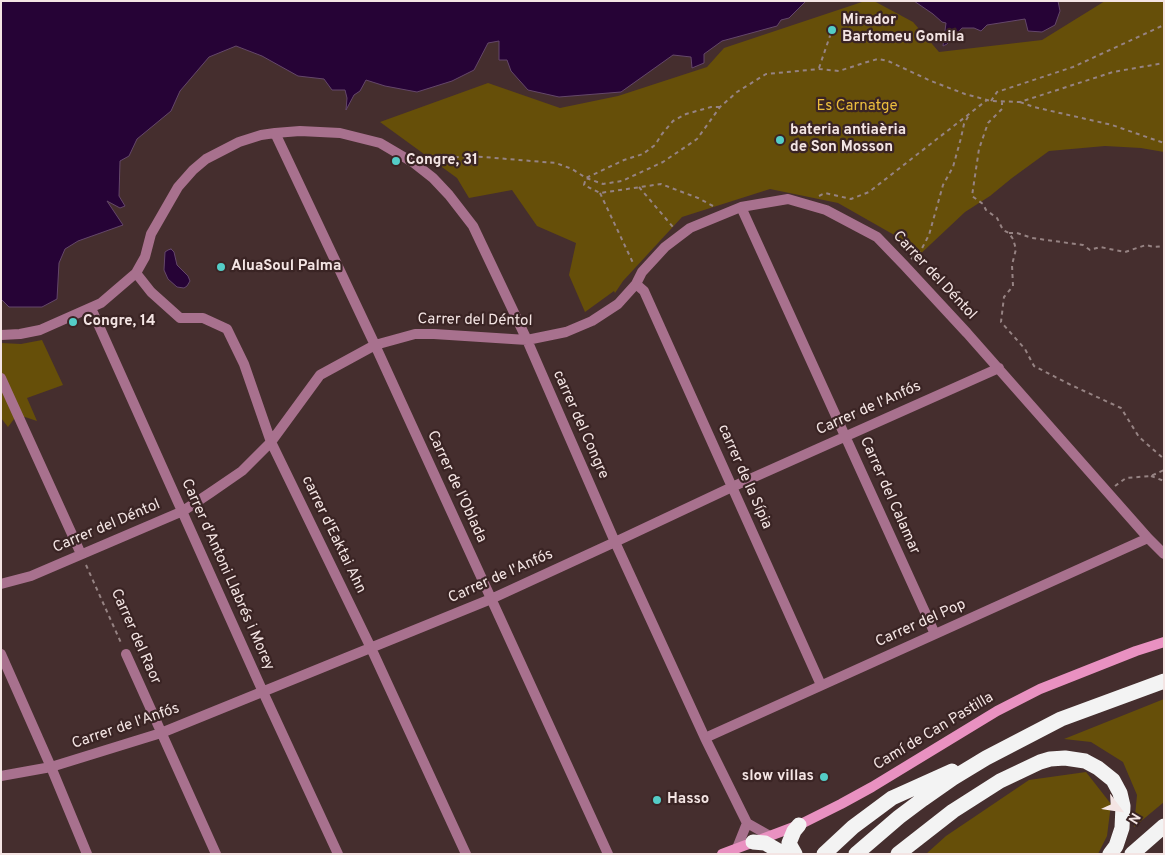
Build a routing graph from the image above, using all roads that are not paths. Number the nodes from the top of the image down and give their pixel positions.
1 (275, 133) junction
2 (741, 207) junction
3 (136, 273) junction
4 (636, 284) junction
5 (91, 308) junction
6 (1, 335) edge
7 (527, 340) junction
8 (375, 345) junction
9 (999, 368) junction
10 (1, 378) edge
11 (846, 436) junction
12 (271, 442) junction
13 (732, 487) junction
14 (183, 511) junction
15 (1148, 538) junction
16 (615, 542) junction
17 (81, 554) junction
18 (1164, 554) edge
19 (1, 584) edge
20 (491, 599) junction
21 (935, 634) junction
22 (1164, 642) edge
23 (371, 648) junction
24 (1, 654) edge
25 (126, 654) road end
26 (1164, 681) edge
27 (821, 685) junction
28 (263, 692) junction
29 (161, 733) junction
30 (705, 738) junction
31 (986, 758) junction
32 (51, 768) junction
33 (1, 776) edge
34 (747, 823) junction
35 (799, 825) junction
36 (1164, 826) edge
37 (770, 836) junction
38 (753, 842) junction
39 (737, 848) junction
40 (87, 854) edge
41 (216, 854) edge
42 (338, 854) edge
43 (466, 854) edge
44 (608, 854) edge
45 (722, 854) edge
46 (784, 854) edge
47 (796, 854) edge
48 (824, 854) edge
49 (856, 854) edge
50 (898, 854) edge
51 (1110, 854) edge
52 (1132, 854) edge

1 - 3 street, carrer del Congre
1 - 7 street, carrer del Congre
1 - 8 street, Carrer de l'Oblada
2 - 4 street, Carrer del Déntol
2 - 9 street, Carrer del Déntol
2 - 11 street, Carrer del Calamar
3 - 5 street
3 - 12 street, carrer d'Eaktai Ahn
4 - 7 street, Carrer del Déntol
4 - 13 street, carrer de la Sípia
5 - 6 street
5 - 14 street, Carrer d'Antoni Llabrés i Morey
7 - 8 street, Carrer del Déntol
7 - 16 street, carrer del Congre
8 - 12 street, Carrer del Déntol
8 - 20 street, Carrer de l'Oblada
9 - 11 street, Carrer de l'Anfós
9 - 15 street, Carrer del Déntol
10 - 17 street
11 - 13 street, Carrer de l'Anfós
11 - 21 street, Carrer del Calamar
12 - 14 street, Carrer del Déntol
12 - 23 street, carrer d'Eaktai Ahn
13 - 16 street, Carrer de l'Anfós
13 - 27 street, carrer de la Sípia
14 - 17 street, Carrer del Déntol
14 - 28 street, Carrer d'Antoni Llabrés i Morey
15 - 18 street, Carrer del Déntol
15 - 21 street, Carrer del Pop
16 - 20 street, Carrer de l'Anfós
16 - 30 street, carrer del Congre
17 - 19 street, Carrer del Déntol
20 - 23 street, Carrer de l'Anfós
20 - 44 street, Carrer de l'Oblada
21 - 27 street, Carrer del Pop
22 - 35 street, Camí de Can Pastilla
23 - 28 street, Carrer de l'Anfós
23 - 43 street, carrer d'Eaktai Ahn
24 - 32 street
25 - 29 street, Carrer del Raor
26 - 31 highway
27 - 30 street, Carrer del Pop
28 - 29 street, Carrer de l'Anfós
28 - 42 street, Carrer d'Antoni Llabrés i Morey
29 - 32 street, Carrer de l'Anfós
29 - 41 street, Carrer del Raor
30 - 34 street, carrer del Congre
31 - 48 highway
31 - 49 highway
32 - 33 street, Carrer de l'Anfós
32 - 40 street
34 - 37 street
34 - 39 street
35 - 37 street, Camí de Can Pastilla
35 - 47 highway
36 - 52 highway
37 - 38 street, Camí de Can Pastilla
38 - 39 street, Camí de Can Pastilla
38 - 46 highway
39 - 45 street, Camí de Can Pastilla
50 - 51 highway

